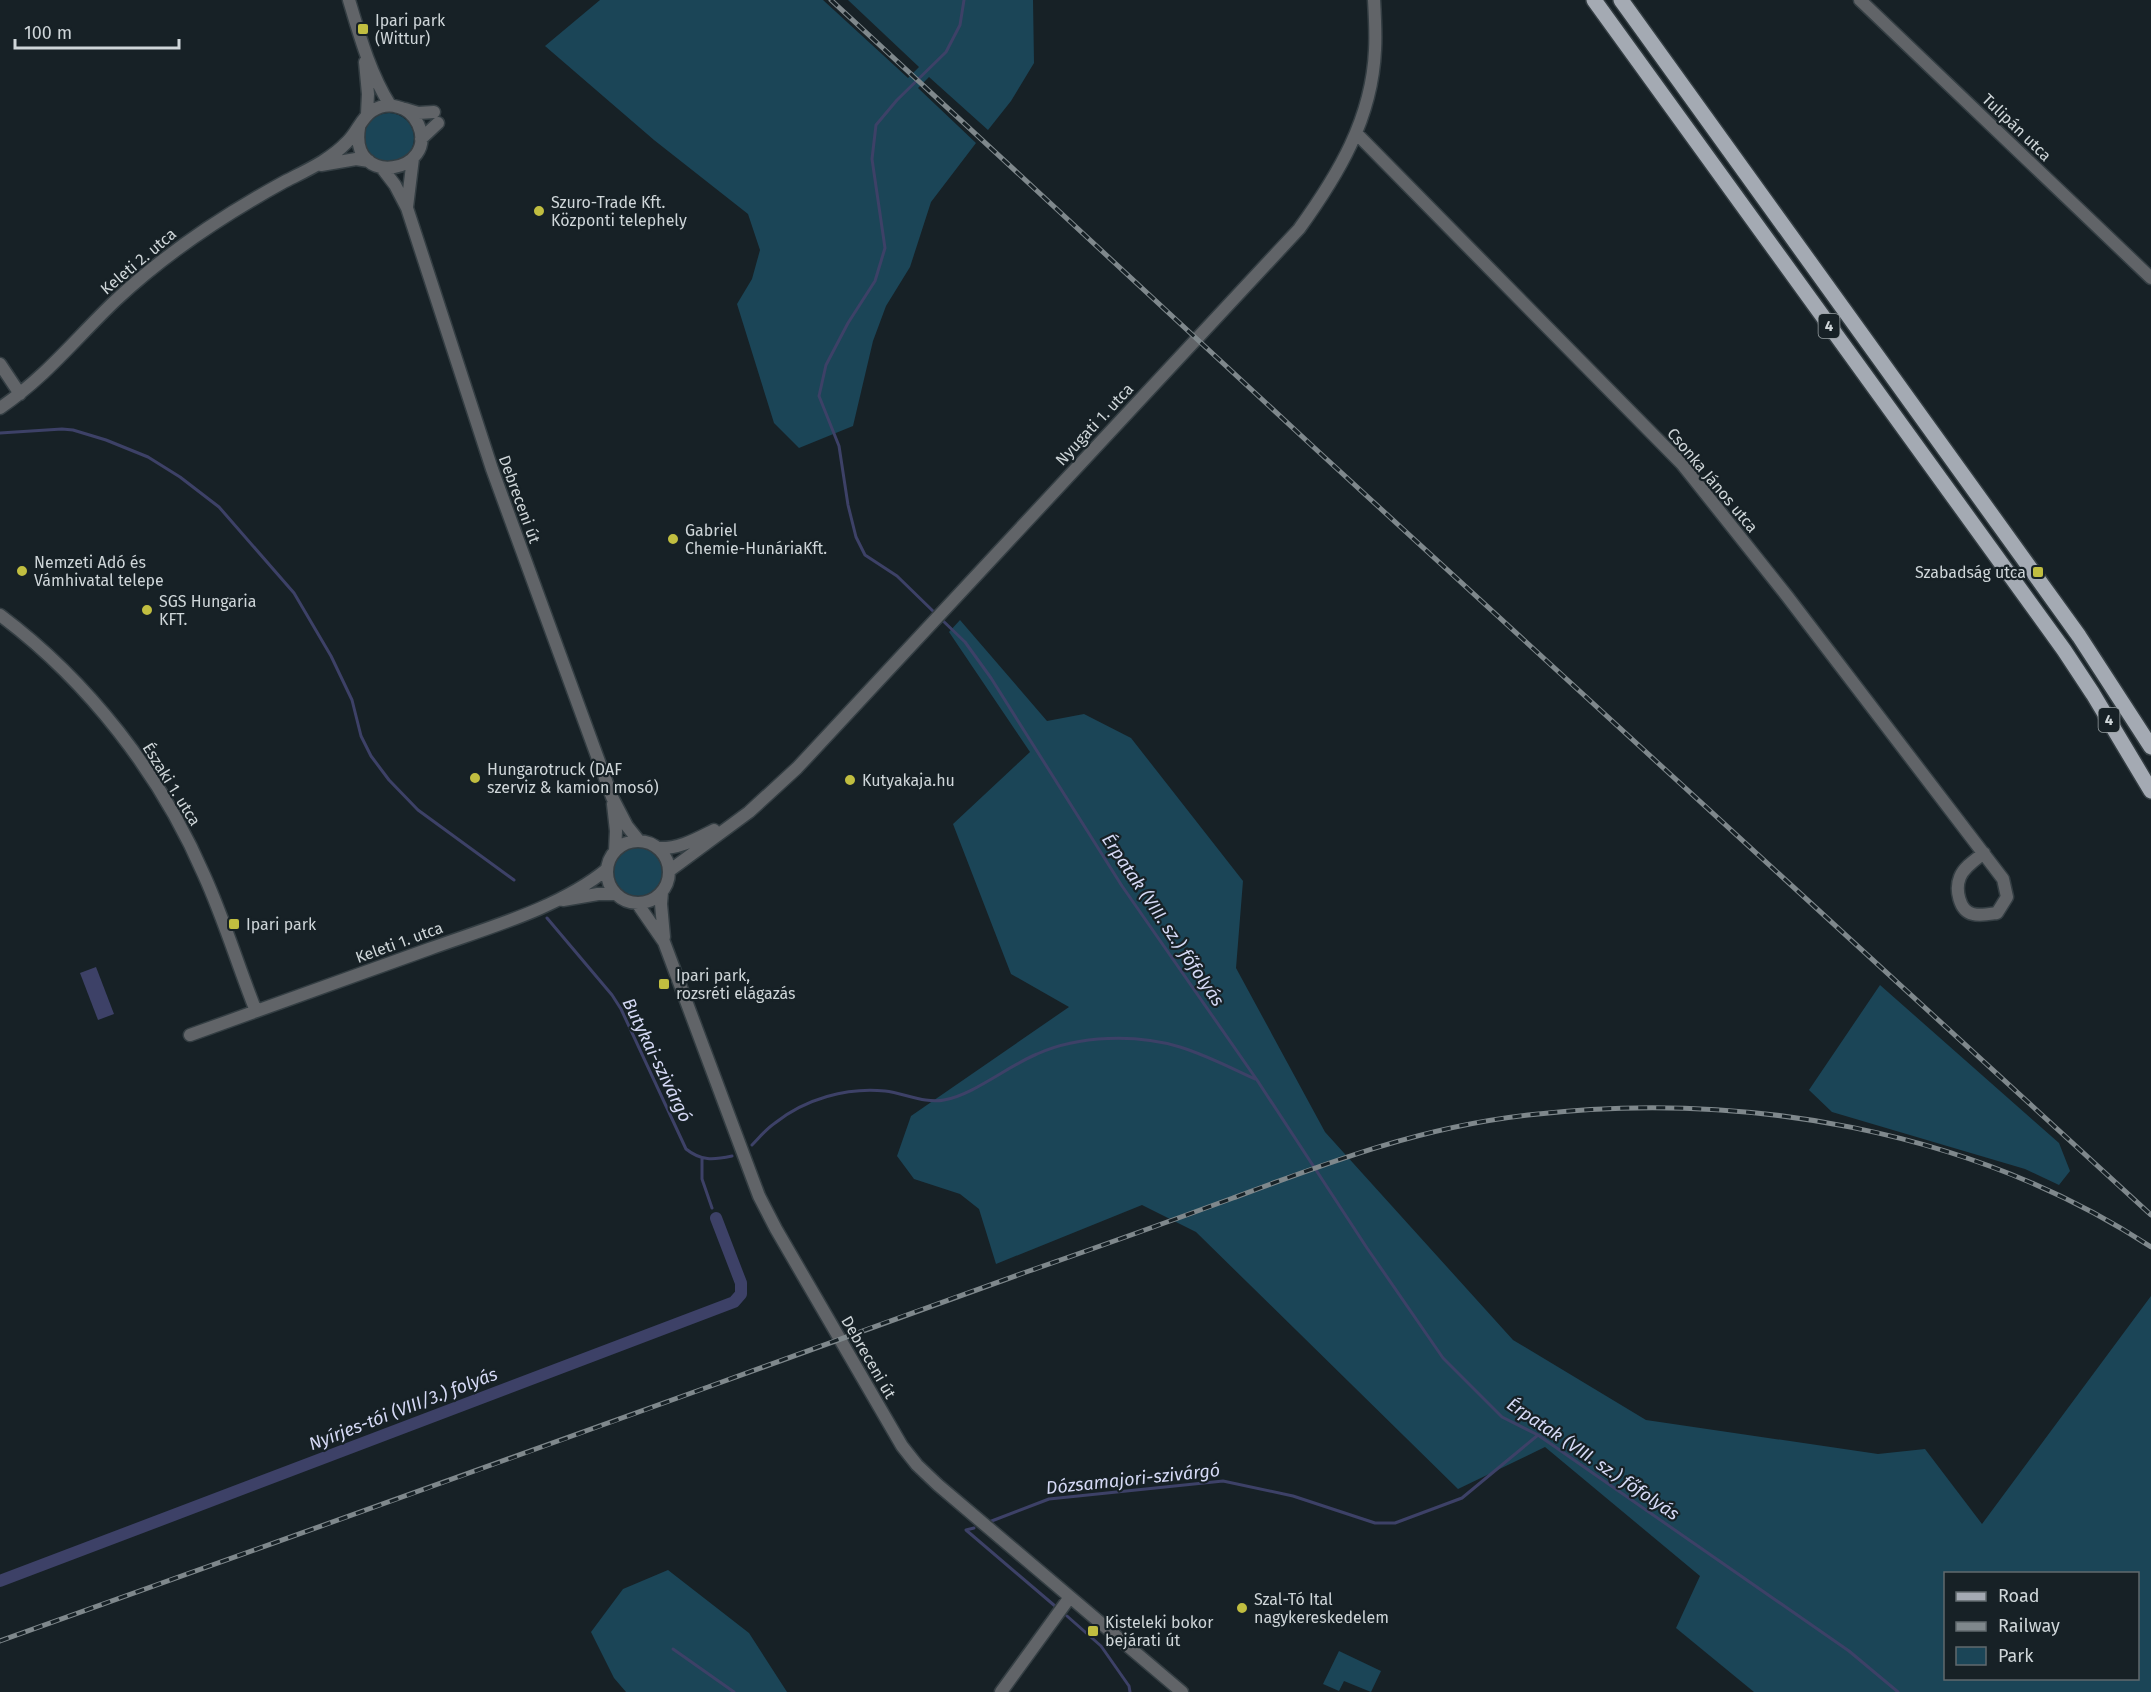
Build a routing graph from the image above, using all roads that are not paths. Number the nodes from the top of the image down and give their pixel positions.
1 (350, 0) edge
2 (1374, 0) edge
3 (1594, 0) edge
4 (1621, 0) edge
5 (1860, 0) edge
6 (364, 52) junction
7 (390, 105) junction
8 (404, 109) junction
9 (367, 114) junction
10 (359, 128) junction
11 (1356, 133) junction
12 (421, 139) junction
13 (413, 158) junction
14 (369, 161) junction
15 (316, 166) junction
16 (382, 168) junction
17 (407, 208) junction
18 (2151, 278) edge
19 (0, 364) edge
20 (20, 394) junction
21 (0, 408) edge
22 (0, 615) edge
23 (2151, 747) edge
24 (2151, 791) edge
25 (612, 797) junction
26 (740, 818) junction
27 (639, 841) junction
28 (658, 848) junction
29 (615, 851) junction
30 (1983, 853) junction
31 (607, 869) junction
32 (669, 871) junction
33 (662, 892) junction
34 (616, 894) junction
35 (553, 902) junction
36 (637, 903) junction
37 (664, 942) junction
38 (256, 1011) junction
39 (190, 1035) dead end
40 (1070, 1597) junction
41 (1001, 1692) edge
42 (1182, 1692) edge

1 - 6 street
2 - 11 street, Nyugati 1. utca
3 - 24 main road, 4
4 - 23 main road, 4
5 - 18 street, Tulipán utca
6 - 7 street
6 - 9 street
7 - 8 street
7 - 9 street
8 - 12 street
8 - 12 street
9 - 10 street
10 - 14 street
10 - 15 street
11 - 26 street, Nyugati 1. utca
11 - 30 street, Csonka János utca
12 - 13 street
13 - 16 street
13 - 17 street
14 - 15 street
14 - 16 street
15 - 20 street, Keleti 2. utca
16 - 17 street
17 - 25 street, Debreceni út
19 - 20 street
20 - 21 street, Keleti 2. utca
22 - 38 street, Északi 1. utca
25 - 27 street
25 - 29 street
26 - 28 street, Nyugati 1. utca
26 - 32 street, Nyugati 1. utca
27 - 28 street
27 - 29 street
28 - 32 street
29 - 31 street
30 - 30 street, Csonka János utca
31 - 34 street
31 - 35 street
32 - 33 street
33 - 36 street
33 - 37 street
34 - 35 street
34 - 36 street
35 - 38 street, Keleti 1. utca
36 - 37 street
37 - 40 street, Debreceni út
38 - 39 street, Keleti 1. utca
40 - 41 street
40 - 42 street, Debreceni út

